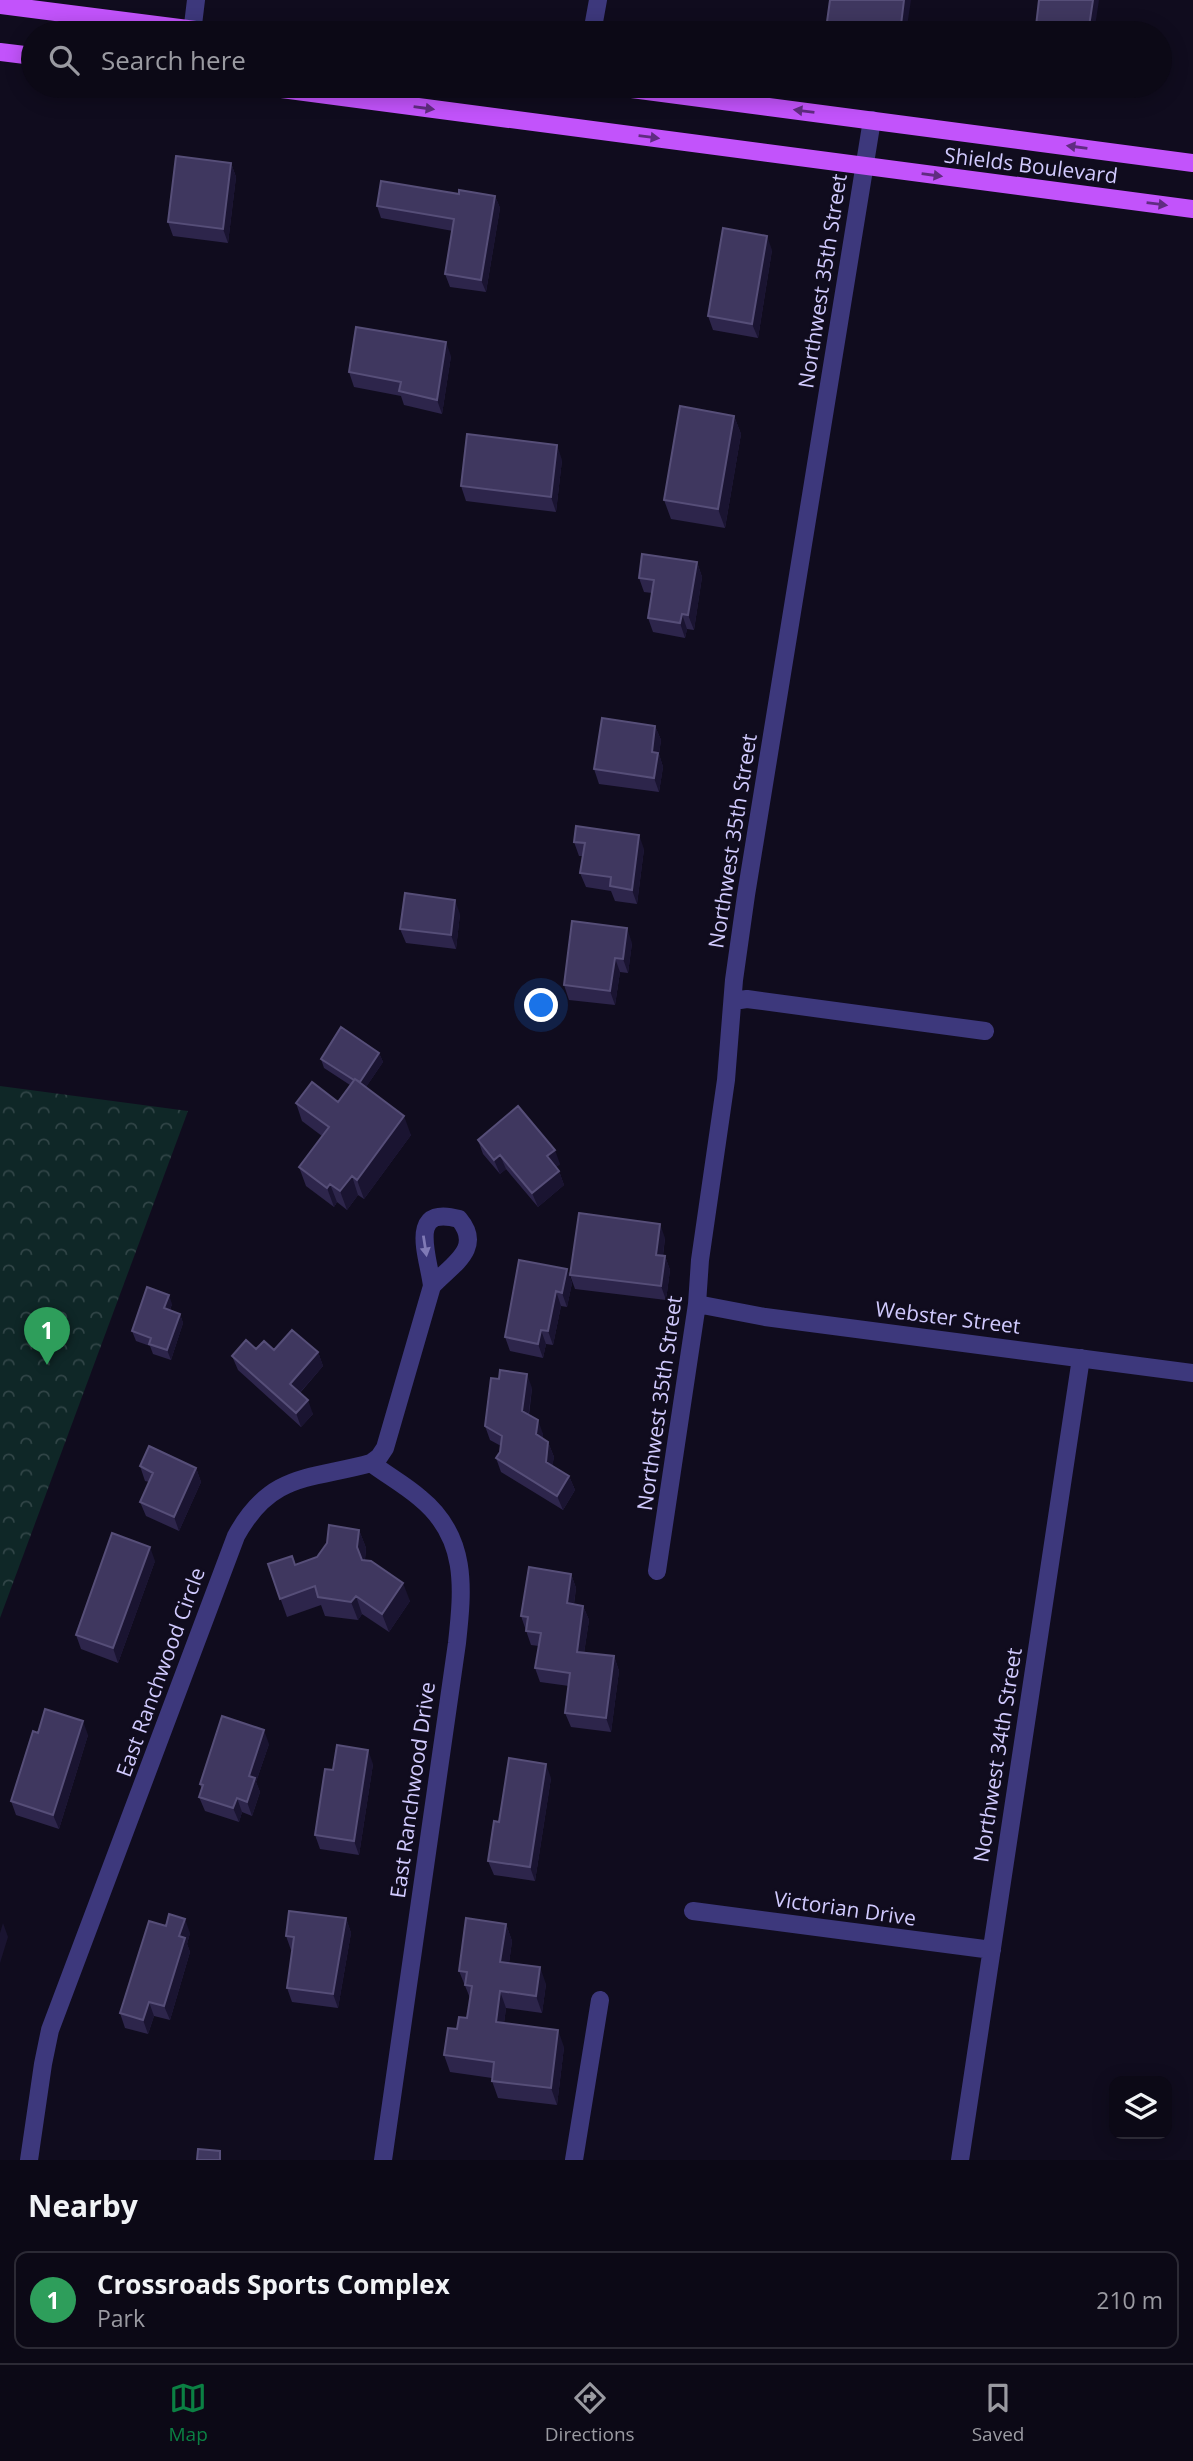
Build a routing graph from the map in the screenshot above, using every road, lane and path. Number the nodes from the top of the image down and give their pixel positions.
1 (196, 0) edge
2 (598, 0) edge
3 (0, 5) edge
4 (118, 21) edge
5 (193, 21) edge
6 (594, 21) edge
7 (0, 51) edge
8 (21, 54) edge
9 (350, 98) edge
10 (702, 98) edge
11 (872, 120) junction
12 (1193, 163) edge
13 (864, 166) junction
14 (1193, 209) edge
15 (733, 1001) junction
16 (985, 1031) dead end
17 (432, 1286) dead end
18 (697, 1304) junction
19 (1081, 1358) junction
20 (1193, 1373) edge
21 (371, 1463) junction
22 (657, 1571) dead end
23 (693, 1911) dead end
24 (992, 1950) junction
25 (600, 2000) dead end
26 (29, 2160) edge
27 (383, 2160) edge
28 (574, 2160) edge
29 (960, 2160) edge

1 - 5 street
2 - 6 street
3 - 4 main road
7 - 8 main road
9 -> 13 main road, Shields Boulevard
11 -> 10 main road, Shields Boulevard
12 -> 11 main road, Shields Boulevard
11 - 13 street, Northwest 35th Street
13 -> 14 main road, Shields Boulevard
13 - 15 street, Northwest 35th Street
15 - 16 street
15 - 18 street, Northwest 35th Street
17 - 21 street
18 - 19 street, Webster Street
18 - 22 street, Northwest 35th Street
19 - 20 street, Webster Street
19 - 24 street, Northwest 34th Street
21 - 26 street, East Ranchwood Circle
21 - 27 street, East Ranchwood Drive
23 - 24 street, Victorian Drive
24 - 29 street, Northwest 34th Street
25 - 28 street

